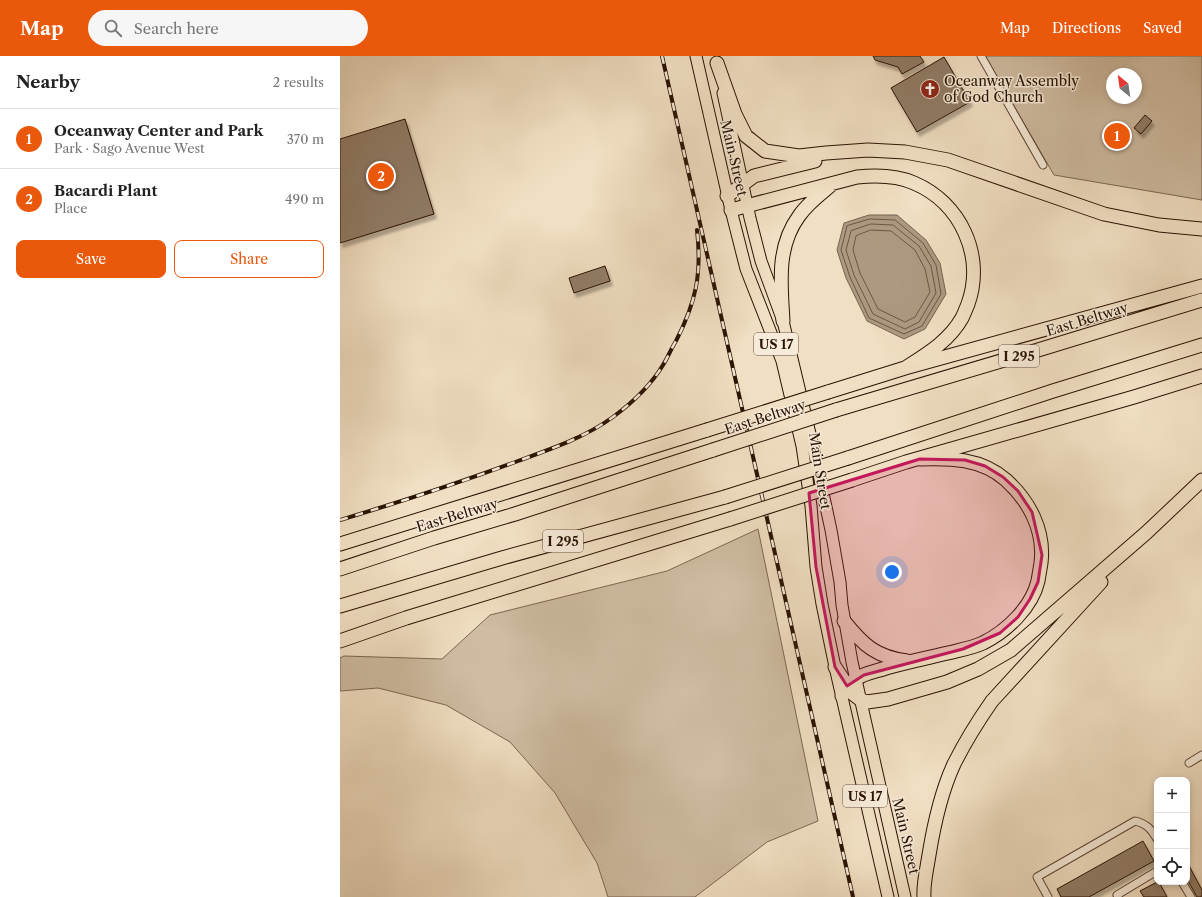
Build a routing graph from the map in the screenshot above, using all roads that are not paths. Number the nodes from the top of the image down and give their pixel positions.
1 (696, 56) edge
2 (981, 56) edge
3 (716, 60) edge
4 (868, 150) junction
5 (1044, 165) dead end
6 (834, 183) junction
7 (742, 185) junction
8 (727, 196) junction
9 (747, 206) junction
10 (731, 210) junction
11 (1202, 230) edge
12 (1202, 286) edge
13 (1202, 300) edge
14 (783, 321) junction
15 (1202, 345) edge
16 (905, 368) junction
17 (1202, 376) edge
18 (920, 459) junction
19 (1202, 480) edge
20 (1146, 533) junction
21 (340, 544) edge
22 (340, 568) edge
23 (402, 587) junction
24 (340, 606) edge
25 (340, 611) edge
26 (844, 620) junction
27 (340, 641) edge
28 (908, 661) junction
29 (835, 667) joint
30 (848, 687) junction
31 (860, 700) junction
32 (1202, 755) edge
33 (1189, 763) dead end
34 (1154, 834) edge
35 (1154, 874) edge
36 (1184, 885) edge
37 (1116, 896) edge
38 (888, 897) edge
39 (905, 897) edge
40 (924, 897) edge
41 (1047, 897) edge
42 (1191, 897) edge

1 - 8 main road, Main Street / US 17
2 - 5 street
3 - 4 highway
3 - 7 main road, Main Street / US 17
4 - 7 highway
4 - 11 highway
6 - 9 highway
6 - 14 highway
6 - 16 highway
7 - 8 highway
7 - 9 main road, Main Street / US 17
8 - 10 main road, Main Street / US 17
9 - 10 highway
9 - 14 main road, Main Street / US 17
10 - 29 main road, Main Street / US 17
12 - 16 highway
13 - 22 highway, East Beltway / I 295, bridge
14 - 26 main road, Main Street / US 17
15 - 23 highway, I 295, bridge
16 - 21 highway, bridge
17 - 18 highway
18 - 27 highway, bridge
18 - 28 highway
19 - 20 highway
20 - 31 highway
20 - 40 highway
23 - 24 highway, I 295
23 - 25 highway
26 - 28 highway
26 - 30 main road, Main Street / US 17
28 - 30 highway
29 - 30 highway
30 - 31 highway
30 - 38 main road, Main Street / US 17
31 - 39 main road, Main Street / US 17
32 - 33 street
34 - 41 street
35 - 37 street
36 - 42 street

